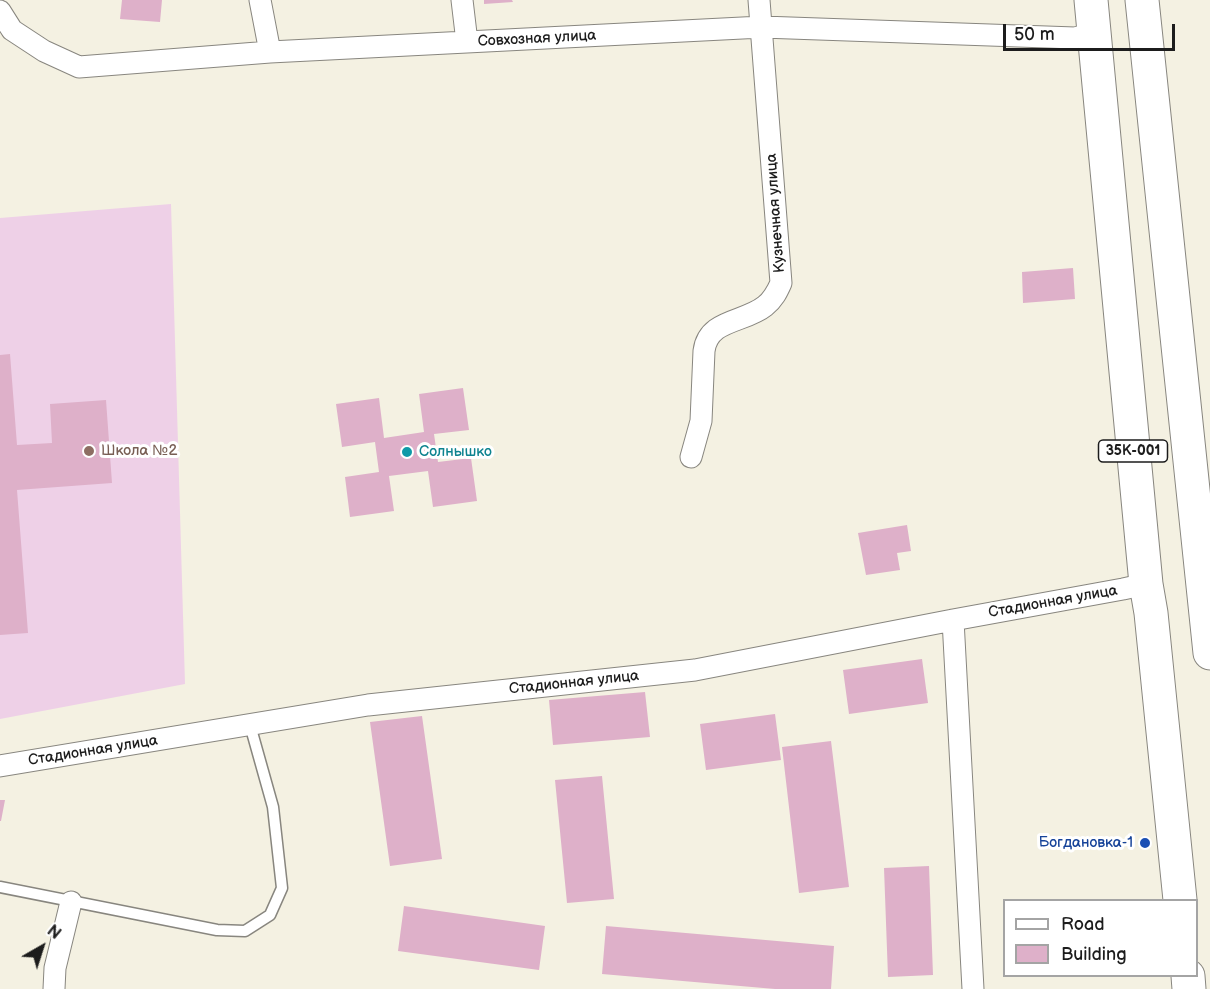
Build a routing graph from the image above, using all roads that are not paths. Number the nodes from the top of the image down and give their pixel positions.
1 (260, 0) edge
2 (462, 0) edge
3 (759, 0) edge
4 (1090, 0) edge
5 (1142, 0) edge
6 (0, 11) edge
7 (762, 27) junction
8 (1094, 33) junction
9 (467, 42) junction
10 (270, 52) junction
11 (691, 457) dead end
12 (1146, 584) junction
13 (953, 620) junction
14 (1210, 653) edge
15 (250, 725) junction
16 (0, 766) edge
17 (0, 887) edge
18 (1180, 899) edge
19 (71, 902) junction
20 (54, 989) edge
21 (973, 989) edge

1 - 10 street
2 - 9 street
3 - 7 street, Кузнечная улица
4 - 8 main road, 35К-001
5 - 14 main road, 35К-001
6 - 10 street, Совхозная улица
7 - 8 street, Совхозная улица
7 - 9 street, Совхозная улица
7 - 11 street, Кузнечная улица
8 - 12 main road, 35К-001
9 - 10 street, Совхозная улица
12 - 13 street, Стадионная улица
12 - 18 main road, 35К-001
13 - 15 street, Стадионная улица
13 - 21 street
15 - 16 street, Стадионная улица
15 - 19 lane
17 - 19 lane
19 - 20 street

